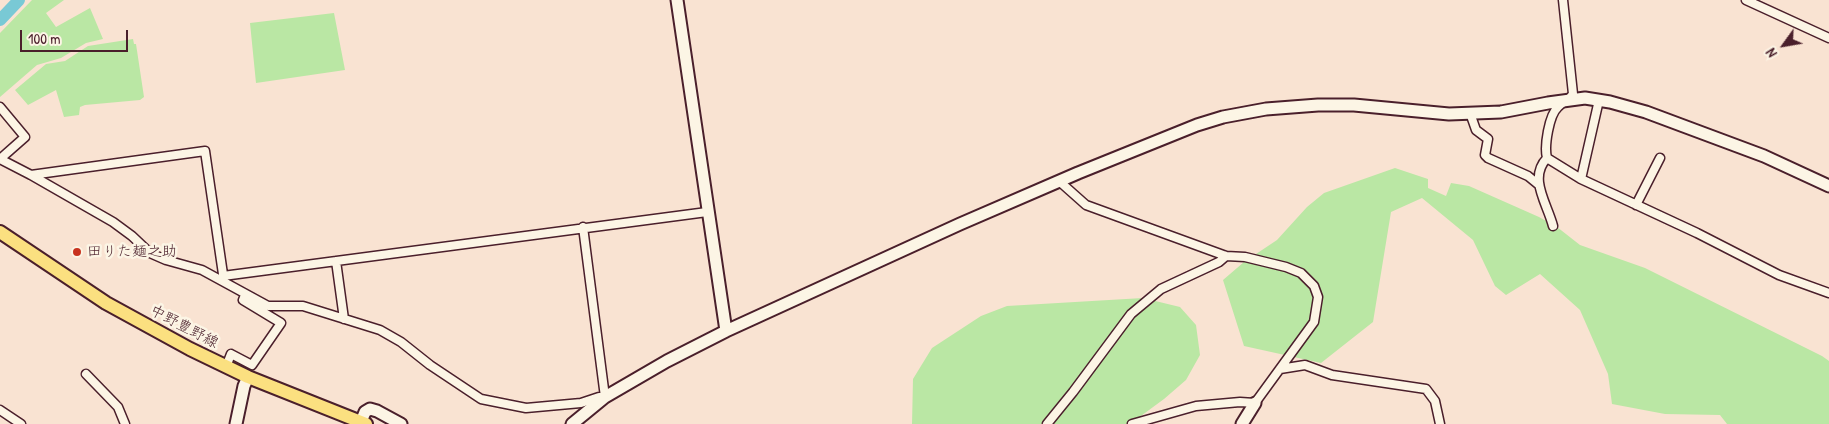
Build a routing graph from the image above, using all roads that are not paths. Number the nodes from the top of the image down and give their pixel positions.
1 (677, 0) edge
2 (1563, 0) edge
3 (1746, 0) edge
4 (1829, 38) edge
5 (1570, 99) junction
6 (1600, 100) junction
7 (0, 107) edge
8 (1470, 113) junction
9 (1546, 158) junction
10 (1660, 158) dead end
11 (0, 159) edge
12 (31, 175) junction
13 (1581, 179) junction
14 (1059, 181) junction
15 (1539, 185) junction
16 (1829, 186) edge
17 (1636, 204) junction
18 (707, 212) junction
19 (1554, 226) dead end
20 (583, 227) junction
21 (0, 232) edge
22 (1226, 256) junction
23 (336, 261) junction
24 (224, 280) junction
25 (1829, 293) edge
26 (245, 295) junction
27 (344, 319) junction
28 (726, 331) junction
29 (226, 367) junction
30 (1280, 369) junction
31 (86, 374) dead end
32 (248, 377) junction
33 (605, 397) junction
34 (1255, 403) junction
35 (0, 410) edge
36 (364, 423) edge
37 (21, 424) edge
38 (126, 424) edge
39 (236, 424) edge
40 (400, 424) edge
41 (574, 424) edge
42 (1047, 424) edge
43 (1132, 424) edge
44 (1242, 424) edge
45 (1440, 424) edge

1 - 18 street
2 - 5 street
3 - 4 street
5 - 6 street
5 - 8 street
5 - 9 street
6 - 13 street
6 - 16 street
7 - 11 street
8 - 14 street
8 - 15 street
9 - 13 street
9 - 15 street
10 - 17 street
11 - 12 street
12 - 24 street
12 - 24 street
13 - 17 street
14 - 22 street
14 - 28 street
15 - 19 street
17 - 25 street
18 - 20 street
18 - 28 street
20 - 23 street
20 - 33 street
21 - 29 main road, 中野豊野線
22 - 30 street
22 - 42 street
23 - 24 street
23 - 27 street
24 - 26 street
26 - 27 street
26 - 29 street
27 - 33 street
28 - 33 street
29 - 32 main road, 中野豊野線
30 - 34 street
30 - 45 street
31 - 38 street
32 - 36 main road, 中野豊野線
32 - 39 street
33 - 41 street
34 - 43 street
34 - 44 street
35 - 37 street
36 - 40 street

